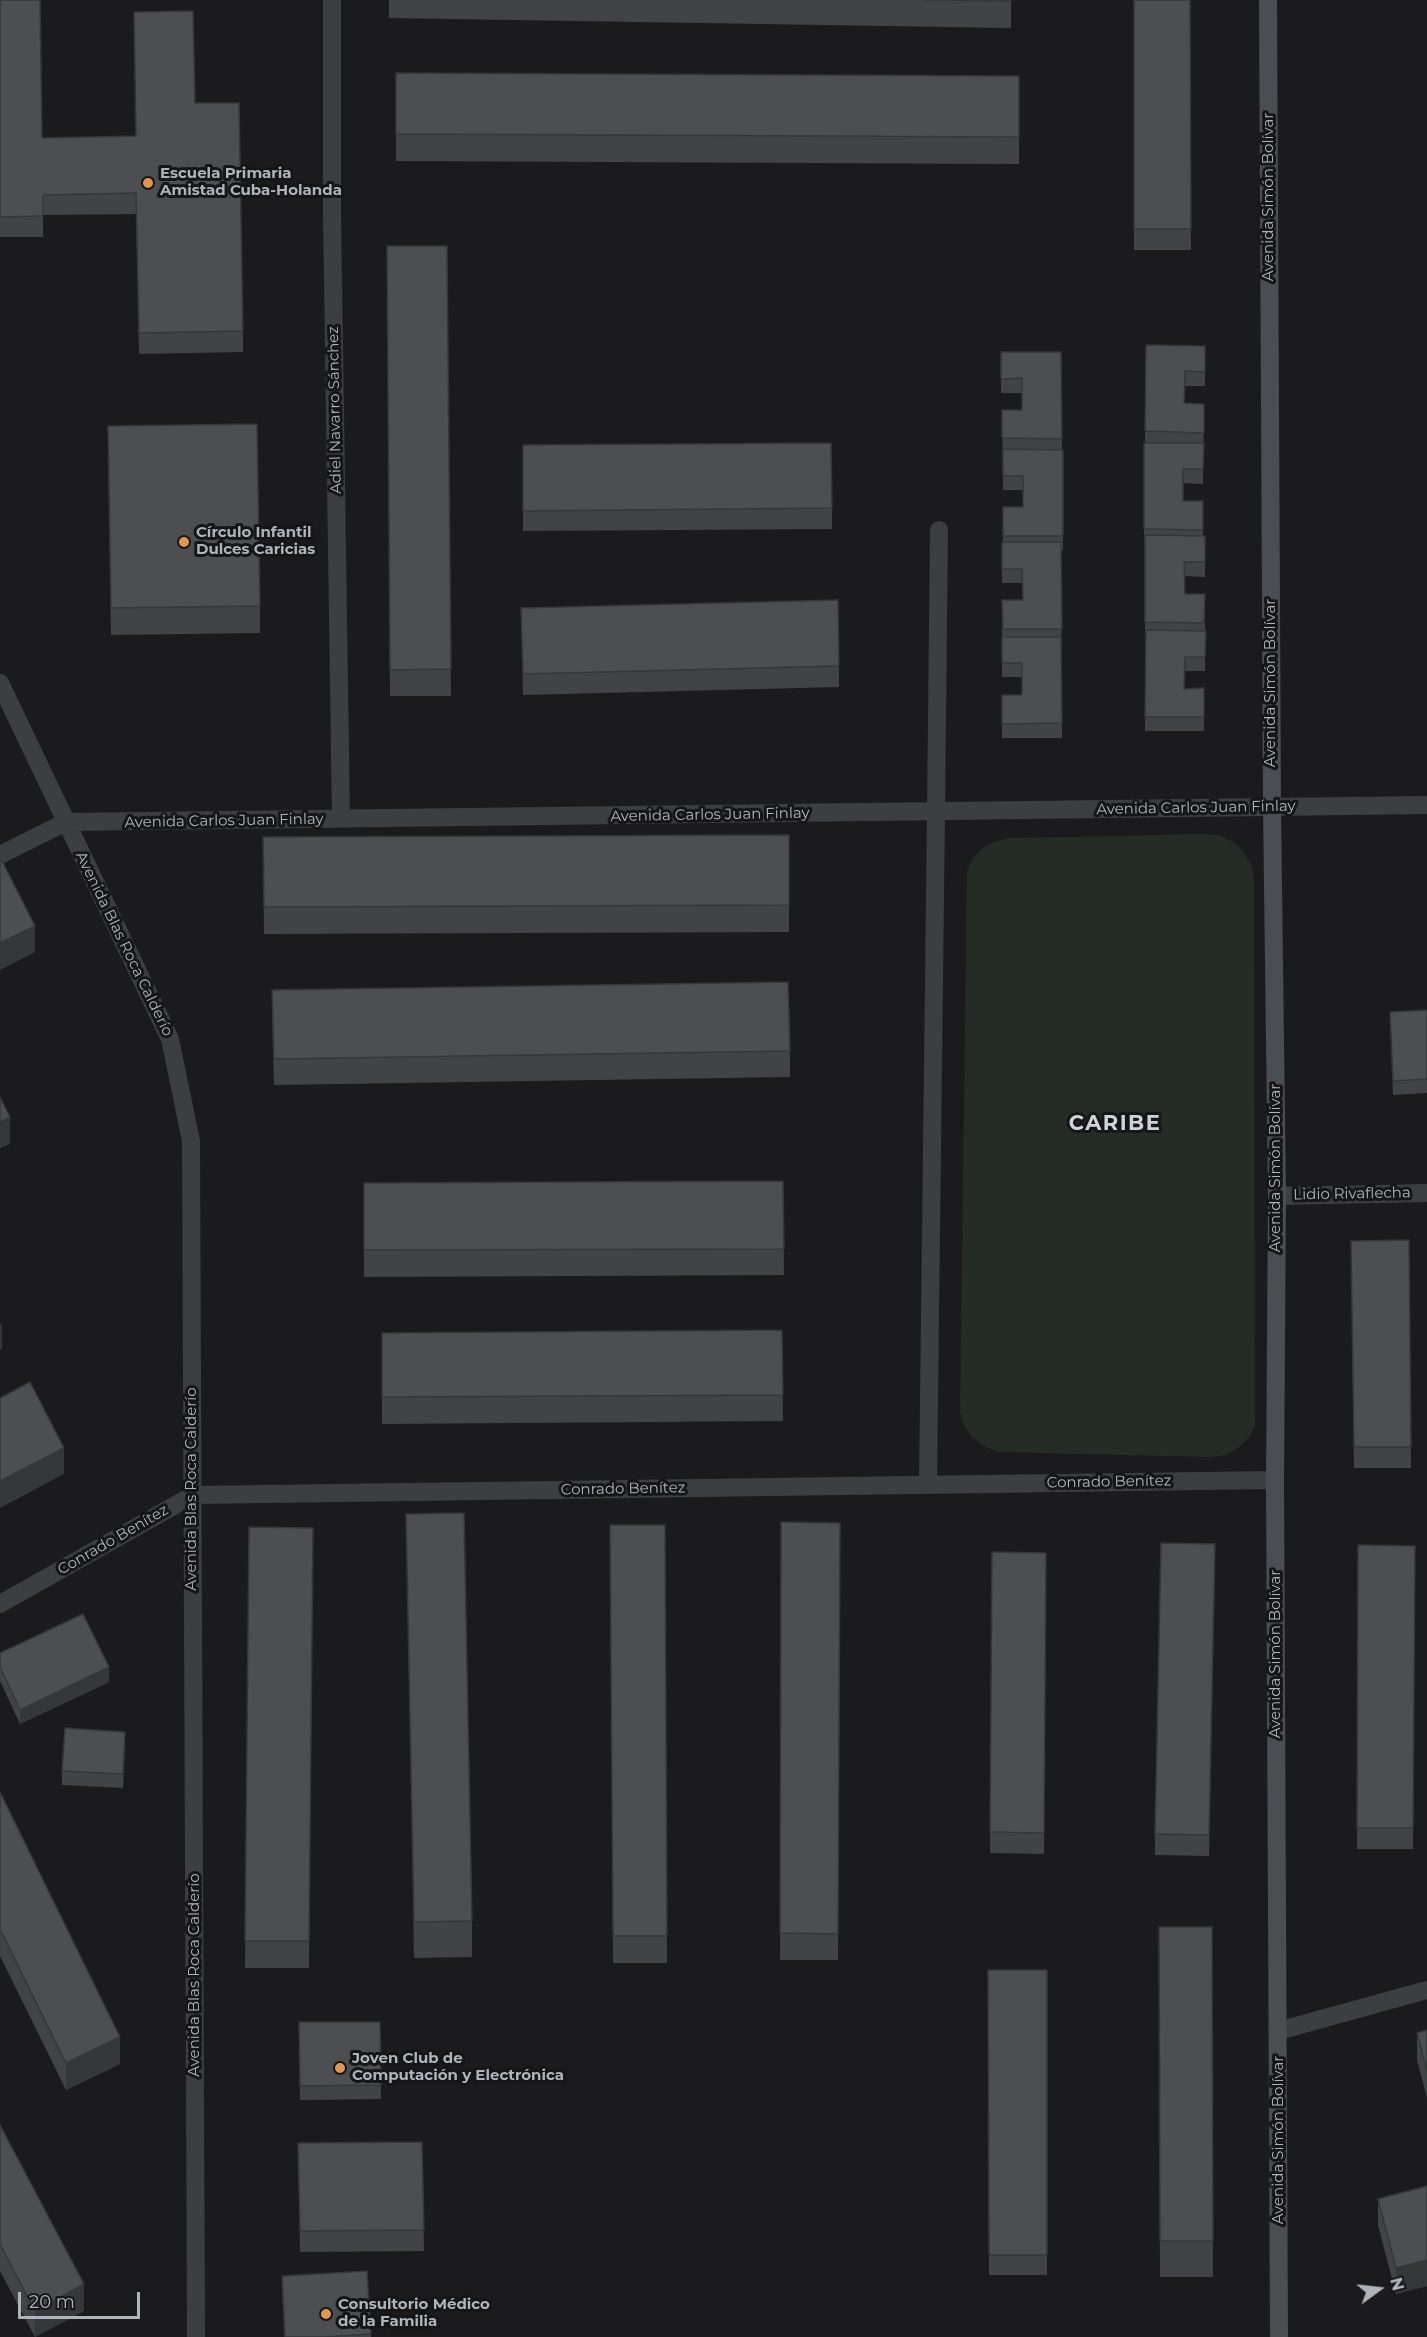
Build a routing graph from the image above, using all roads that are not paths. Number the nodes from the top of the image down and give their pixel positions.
1 (332, 0) edge
2 (1268, 0) edge
3 (939, 530) dead end
4 (0, 682) edge
5 (1427, 806) edge
6 (1272, 807) junction
7 (936, 812) junction
8 (341, 819) junction
9 (66, 822) junction
10 (0, 855) edge
11 (1427, 1193) edge
12 (1277, 1196) junction
13 (1275, 1480) junction
14 (928, 1485) junction
15 (193, 1495) junction
16 (0, 1604) edge
17 (1427, 1990) edge
18 (1278, 2031) junction
19 (196, 2337) edge
20 (1280, 2337) edge

1 - 8 street, Adiel Navarro Sánchez
2 - 6 street, Avenida Simón Bolívar
3 - 7 street
4 - 9 street, Avenida Blas Roca Calderío
5 - 6 street, Avenida Carlos Juan Finlay
6 - 7 street, Avenida Carlos Juan Finlay
6 - 12 street, Avenida Simón Bolívar
7 - 8 street, Avenida Carlos Juan Finlay
7 - 14 street
8 - 9 street, Avenida Carlos Juan Finlay
9 - 10 street, Avenida Carlos Juan Finlay
9 - 15 street, Avenida Blas Roca Calderío
11 - 12 street, Lidio Rivaflecha
12 - 13 street, Avenida Simón Bolívar
13 - 14 street, Conrado Benítez
13 - 18 street, Avenida Simón Bolívar
14 - 15 street, Conrado Benítez
15 - 16 street, Conrado Benítez
15 - 19 street, Avenida Blas Roca Calderío
17 - 18 street
18 - 20 street, Avenida Simón Bolívar

